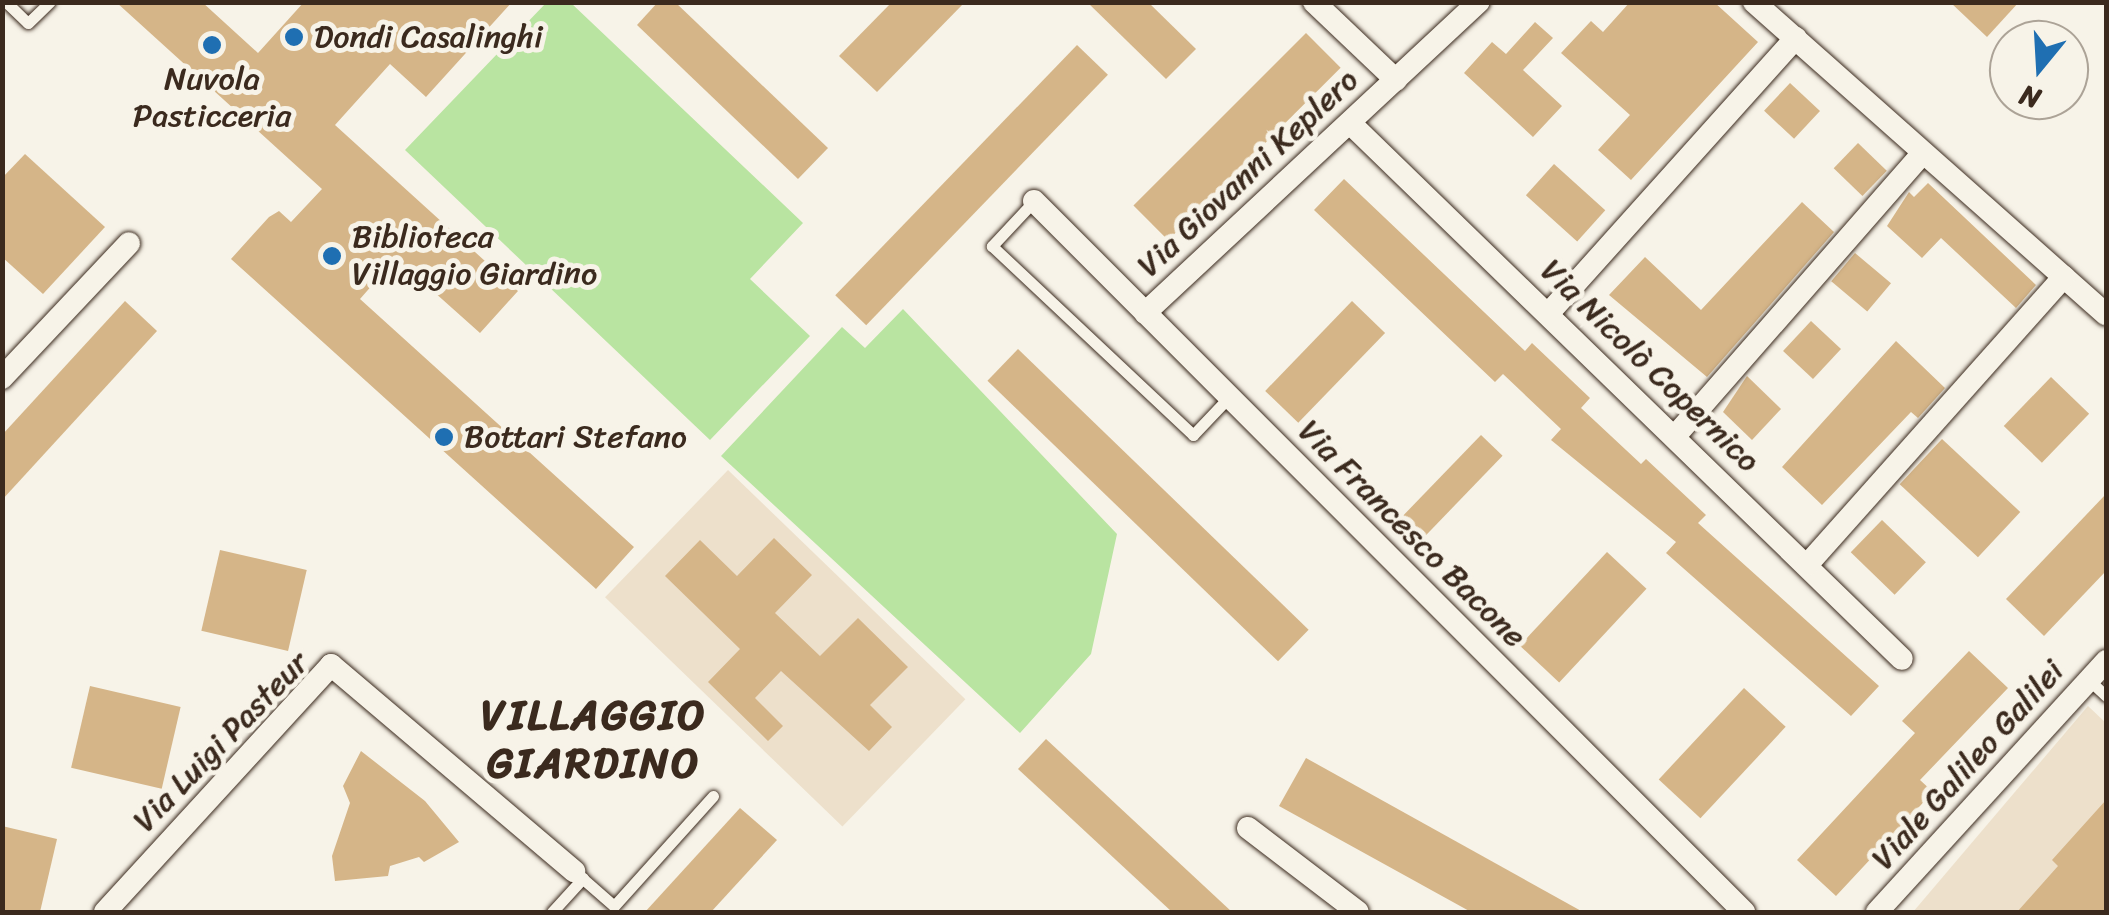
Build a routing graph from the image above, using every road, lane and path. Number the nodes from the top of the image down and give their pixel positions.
1 (6, 2) edge
2 (50, 2) edge
3 (1314, 2) edge
4 (1479, 2) edge
5 (1754, 2) edge
6 (1796, 38) junction
7 (1396, 80) junction
8 (1350, 123) junction
9 (1923, 152) junction
10 (1034, 201) joint
11 (129, 243) dead end
12 (2064, 278) junction
13 (1145, 313) junction
14 (1548, 314) junction
15 (2106, 314) edge
16 (2, 378) edge
17 (1229, 397) junction
18 (1676, 435) junction
19 (1807, 565) junction
20 (1902, 659) dead end
21 (2106, 661) edge
22 (2098, 688) edge
23 (713, 796) dead end
24 (1248, 828) dead end
25 (578, 875) junction
26 (105, 912) edge
27 (552, 912) edge
28 (1358, 912) edge
29 (1744, 912) edge
30 (1877, 912) edge

1 - 2 lane
3 - 7 street, Via Giovanni Keplero
4 - 7 street, Via Giovanni Keplero
5 - 6 street
6 - 9 street
6 - 14 street
7 - 8 street, Via Giovanni Keplero
8 - 13 street, Via Giovanni Keplero
8 - 14 street, Via Nicolò Copernico
9 - 12 street
9 - 18 street
10 - 13 street, Via Francesco Bacone
10 - 17 lane
11 - 16 street
12 - 15 street
12 - 19 street
13 - 17 street, Via Francesco Bacone
14 - 18 street, Via Nicolò Copernico
17 - 29 street, Via Francesco Bacone
18 - 19 street, Via Nicolò Copernico
19 - 20 street, Via Nicolò Copernico
21 - 22 street, Viale Galileo Galilei
22 - 30 street, Viale Galileo Galilei
23 - 25 lane
24 - 28 street
25 - 26 street, Via Luigi Pasteur
25 - 27 lane

